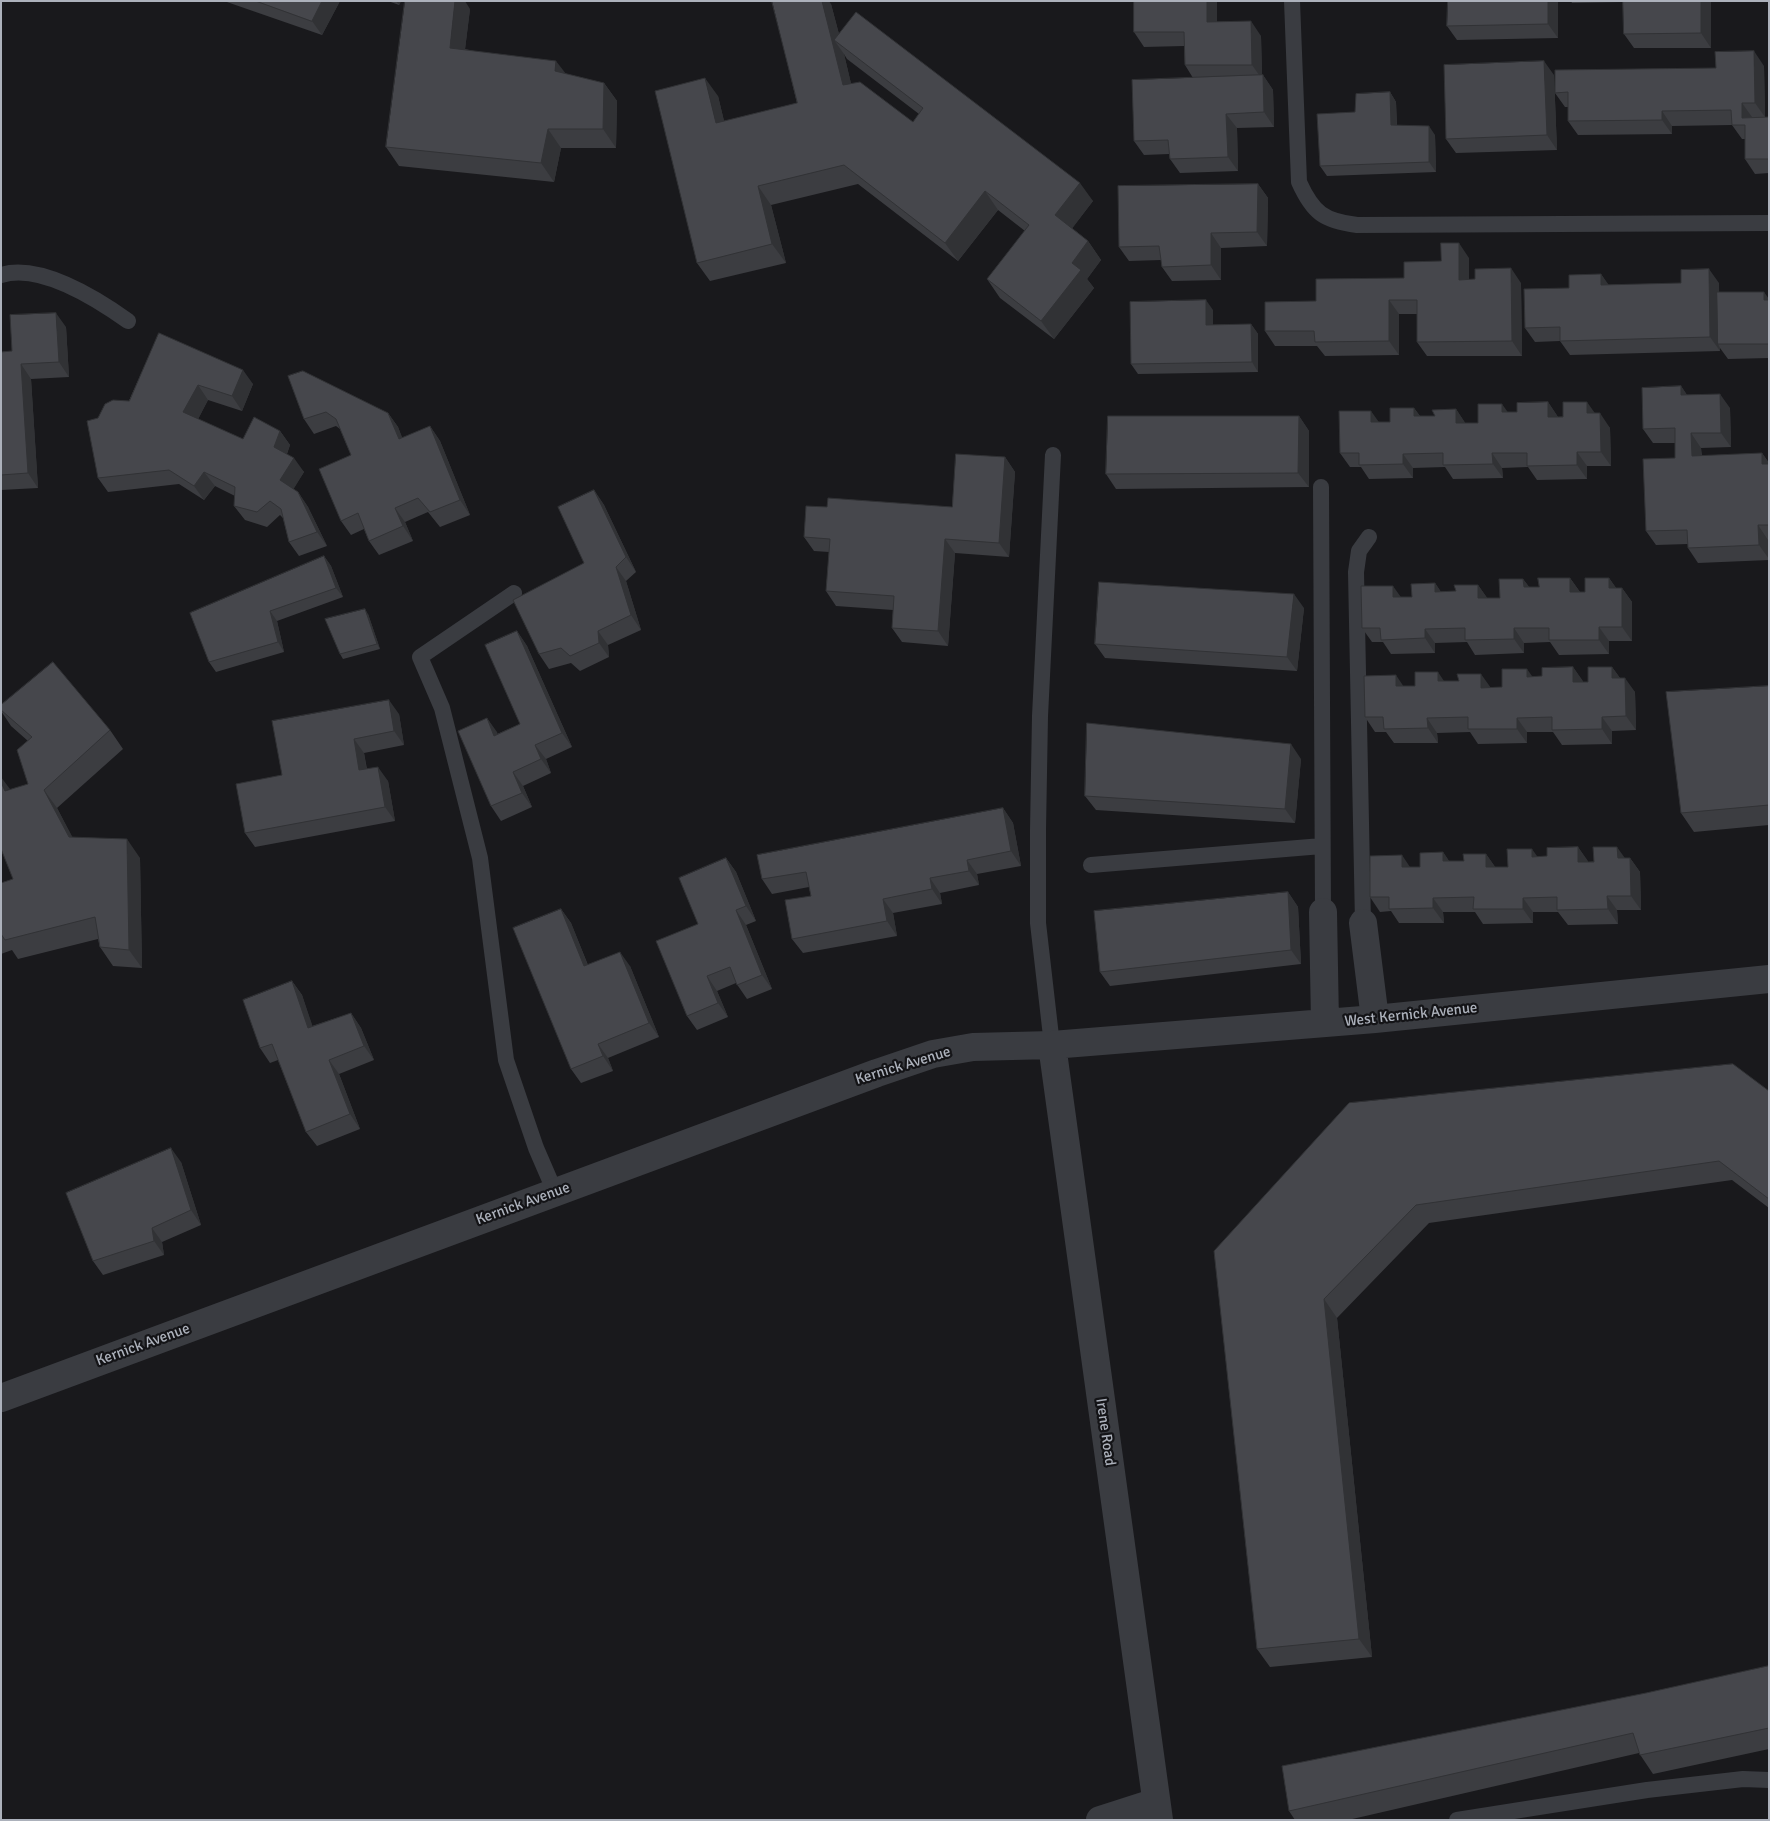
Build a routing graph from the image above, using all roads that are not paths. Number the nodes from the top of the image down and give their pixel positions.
1 (1292, 1) edge
2 (1769, 223) edge
3 (1, 275) edge
4 (128, 321) dead end
5 (1053, 454) dead end
6 (1321, 487) dead end
7 (1369, 537) dead end
8 (514, 593) dead end
9 (1322, 846) junction
10 (1092, 865) dead end
11 (1323, 912) joint
12 (1363, 923) joint
13 (1769, 978) edge
14 (1375, 1019) junction
15 (1325, 1024) junction
16 (1052, 1045) junction
17 (555, 1192) junction
18 (1, 1398) edge
19 (1769, 1780) edge
20 (1158, 1811) edge
21 (1100, 1820) edge
22 (1457, 1820) edge

1 - 2 lane
3 - 4 lane
5 - 16 lane
6 - 9 lane
7 - 12 lane
8 - 17 lane
9 - 10 lane
9 - 11 lane
11 - 15 street
12 - 14 street
13 - 14 street, West Kernick Avenue
14 - 15 street, West Kernick Avenue
15 - 16 street, West Kernick Avenue
16 - 17 street, Kernick Avenue
16 - 20 street, Irene Road
17 - 18 street, Kernick Avenue
19 - 22 lane
20 - 21 street

